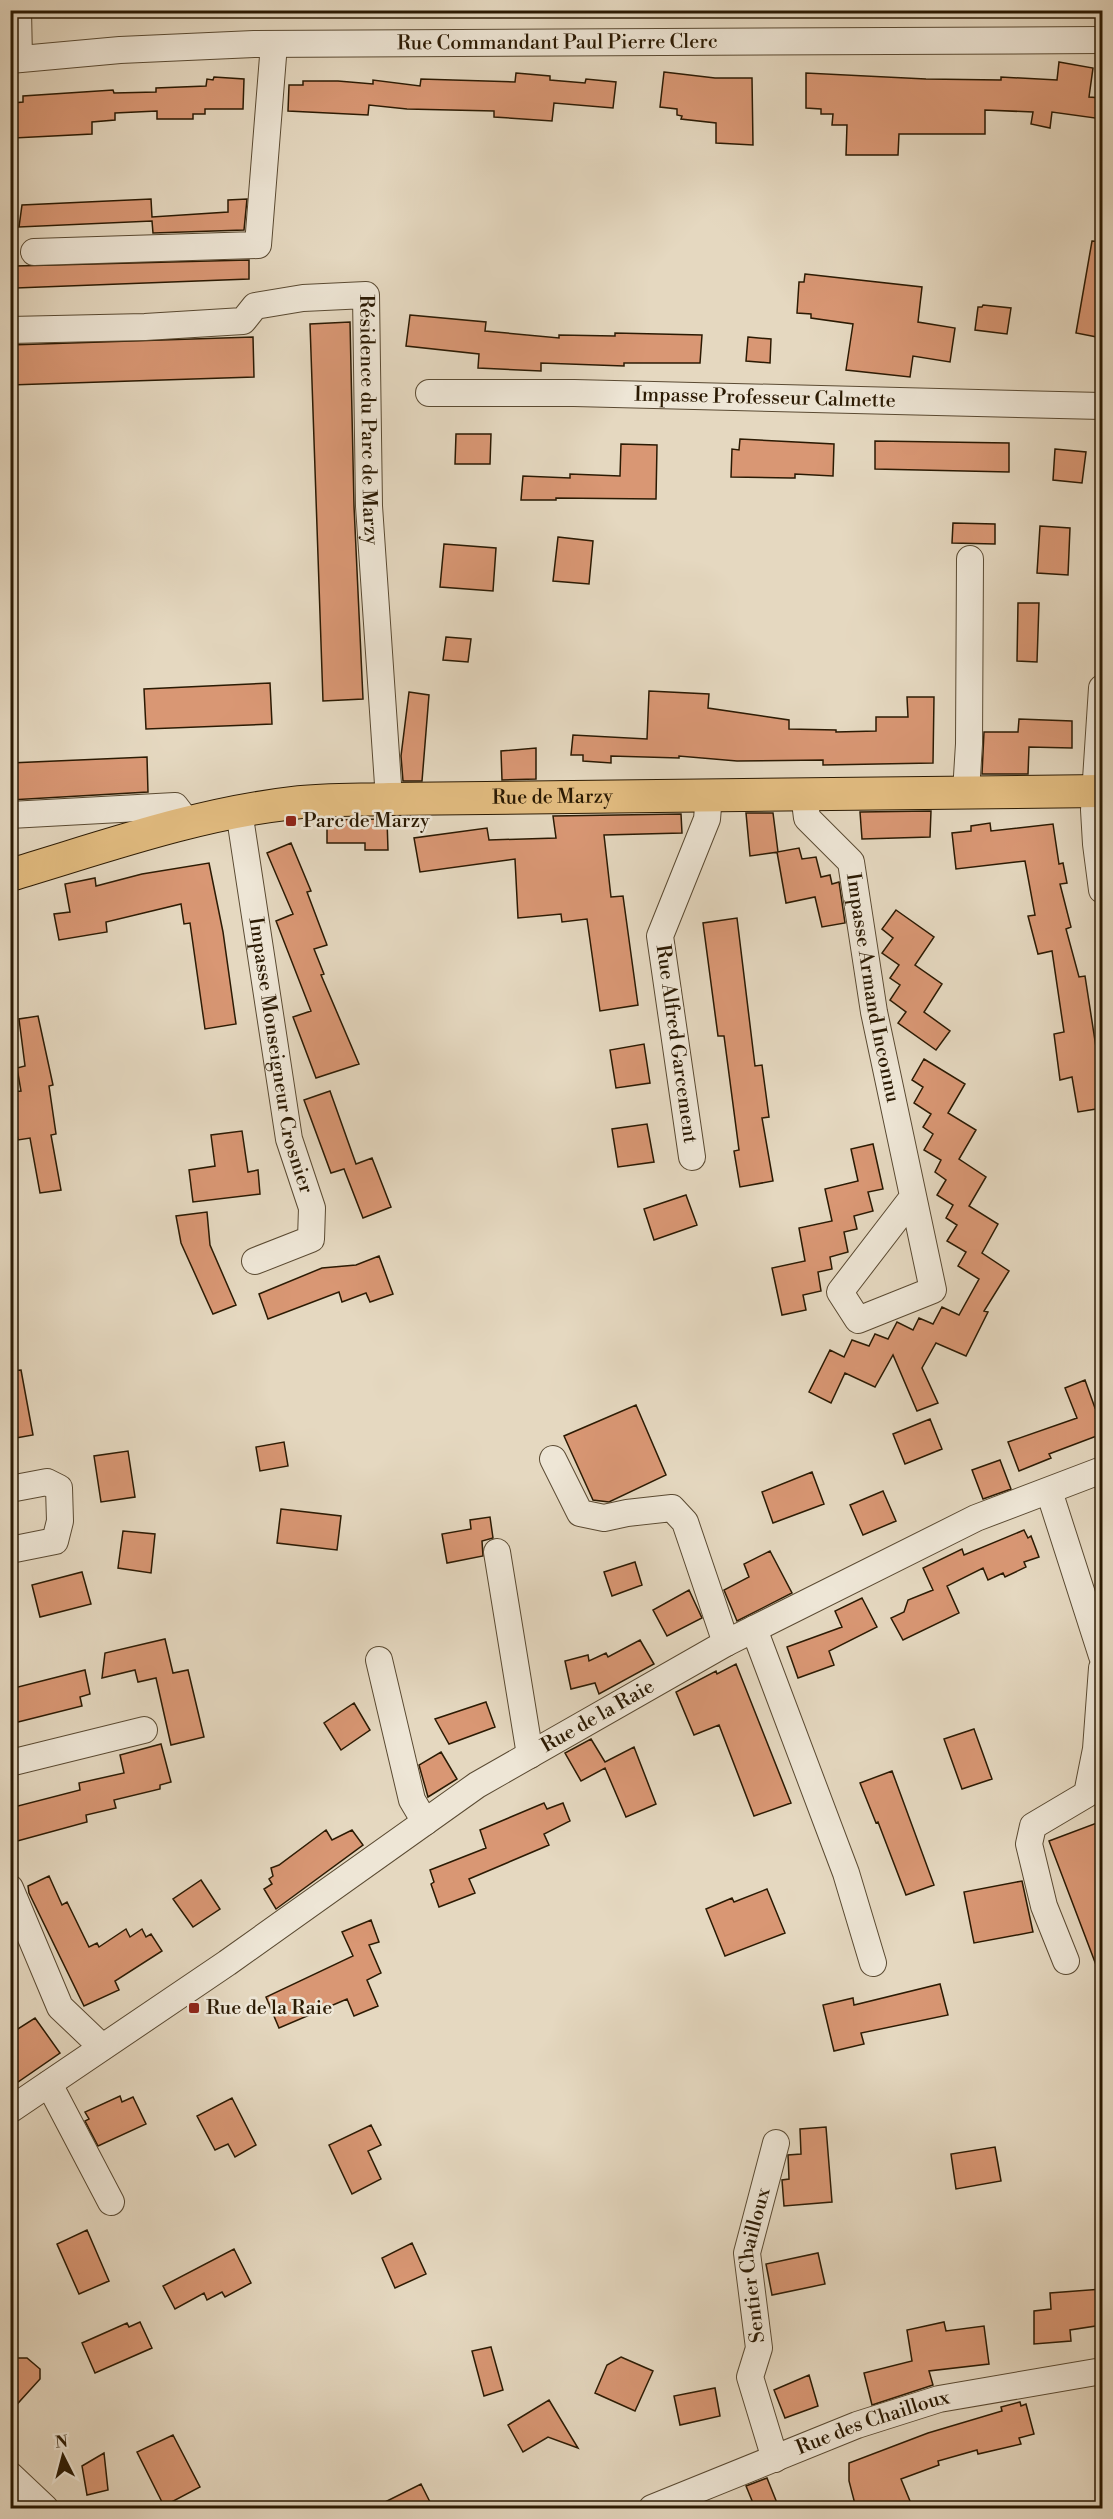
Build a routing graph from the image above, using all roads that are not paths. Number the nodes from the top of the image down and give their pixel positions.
1 (18, 10) edge
2 (1102, 40) edge
3 (274, 44) junction
4 (15, 59) edge
5 (34, 252) dead end
6 (10, 330) edge
7 (429, 393) dead end
8 (1102, 406) edge
9 (970, 559) dead end
10 (1102, 688) edge
11 (1099, 791) edge
12 (966, 792) junction
13 (804, 794) junction
14 (709, 795) junction
15 (389, 799) junction
16 (238, 811) junction
17 (10, 815) edge
18 (188, 823) junction
19 (10, 874) edge
20 (1102, 890) edge
21 (692, 1157) dead end
22 (913, 1197) junction
23 (255, 1261) dead end
24 (553, 1459) dead end
25 (1102, 1470) edge
26 (10, 1489) edge
27 (1049, 1491) junction
28 (10, 1550) edge
29 (497, 1552) dead end
30 (754, 1629) junction
31 (726, 1643) junction
32 (1102, 1656) edge
33 (379, 1660) dead end
34 (1102, 1668) edge
35 (144, 1730) dead end
36 (530, 1755) junction
37 (10, 1763) edge
38 (425, 1822) junction
39 (10, 1888) edge
40 (1066, 1961) dead end
41 (873, 1963) dead end
42 (102, 2047) junction
43 (49, 2084) junction
44 (10, 2110) edge
45 (776, 2143) dead end
46 (111, 2202) dead end
47 (1102, 2371) edge
48 (775, 2459) junction
49 (10, 2475) edge
50 (45, 2508) edge
51 (652, 2508) edge

1 - 4 street
2 - 3 street, Rue Commandant Paul Pierre Clerc
3 - 4 street, Rue Commandant Paul Pierre Clerc
3 - 5 street
6 - 15 street, Résidence du Parc de Marzy
7 - 8 street, Impasse Professeur Calmette
9 - 12 street
10 - 11 street
11 - 12 main road, Rue de Marzy
11 - 20 street
12 - 13 main road, Rue de Marzy
13 - 14 main road, Rue de Marzy
13 - 22 street, Impasse Armand Inconnu
14 - 15 main road, Rue de Marzy
14 - 21 street, Rue Alfred Garcement
15 - 16 main road, Rue de Marzy
16 - 18 main road, Rue de Marzy
16 - 23 street, Impasse Monseigneur Crosnier
17 - 18 street
18 - 19 main road, Rue de Marzy
22 - 22 street, Impasse Armand Inconnu
24 - 31 street
25 - 27 street, Rue de la Raie
26 - 28 street
27 - 30 street, Rue de la Raie
27 - 32 street
29 - 36 street
30 - 31 street, Rue de la Raie
30 - 41 street
31 - 36 street, Rue de la Raie
33 - 38 street
34 - 40 street
35 - 37 street
36 - 38 street, Rue de la Raie
38 - 42 street, Rue de la Raie
39 - 42 street
42 - 43 street, Rue de la Raie
43 - 44 street, Rue de la Raie
43 - 46 street
45 - 48 street, Sentier Chailloux
47 - 48 street, Rue des Chailloux
48 - 51 street, Rue des Chailloux
49 - 50 street

